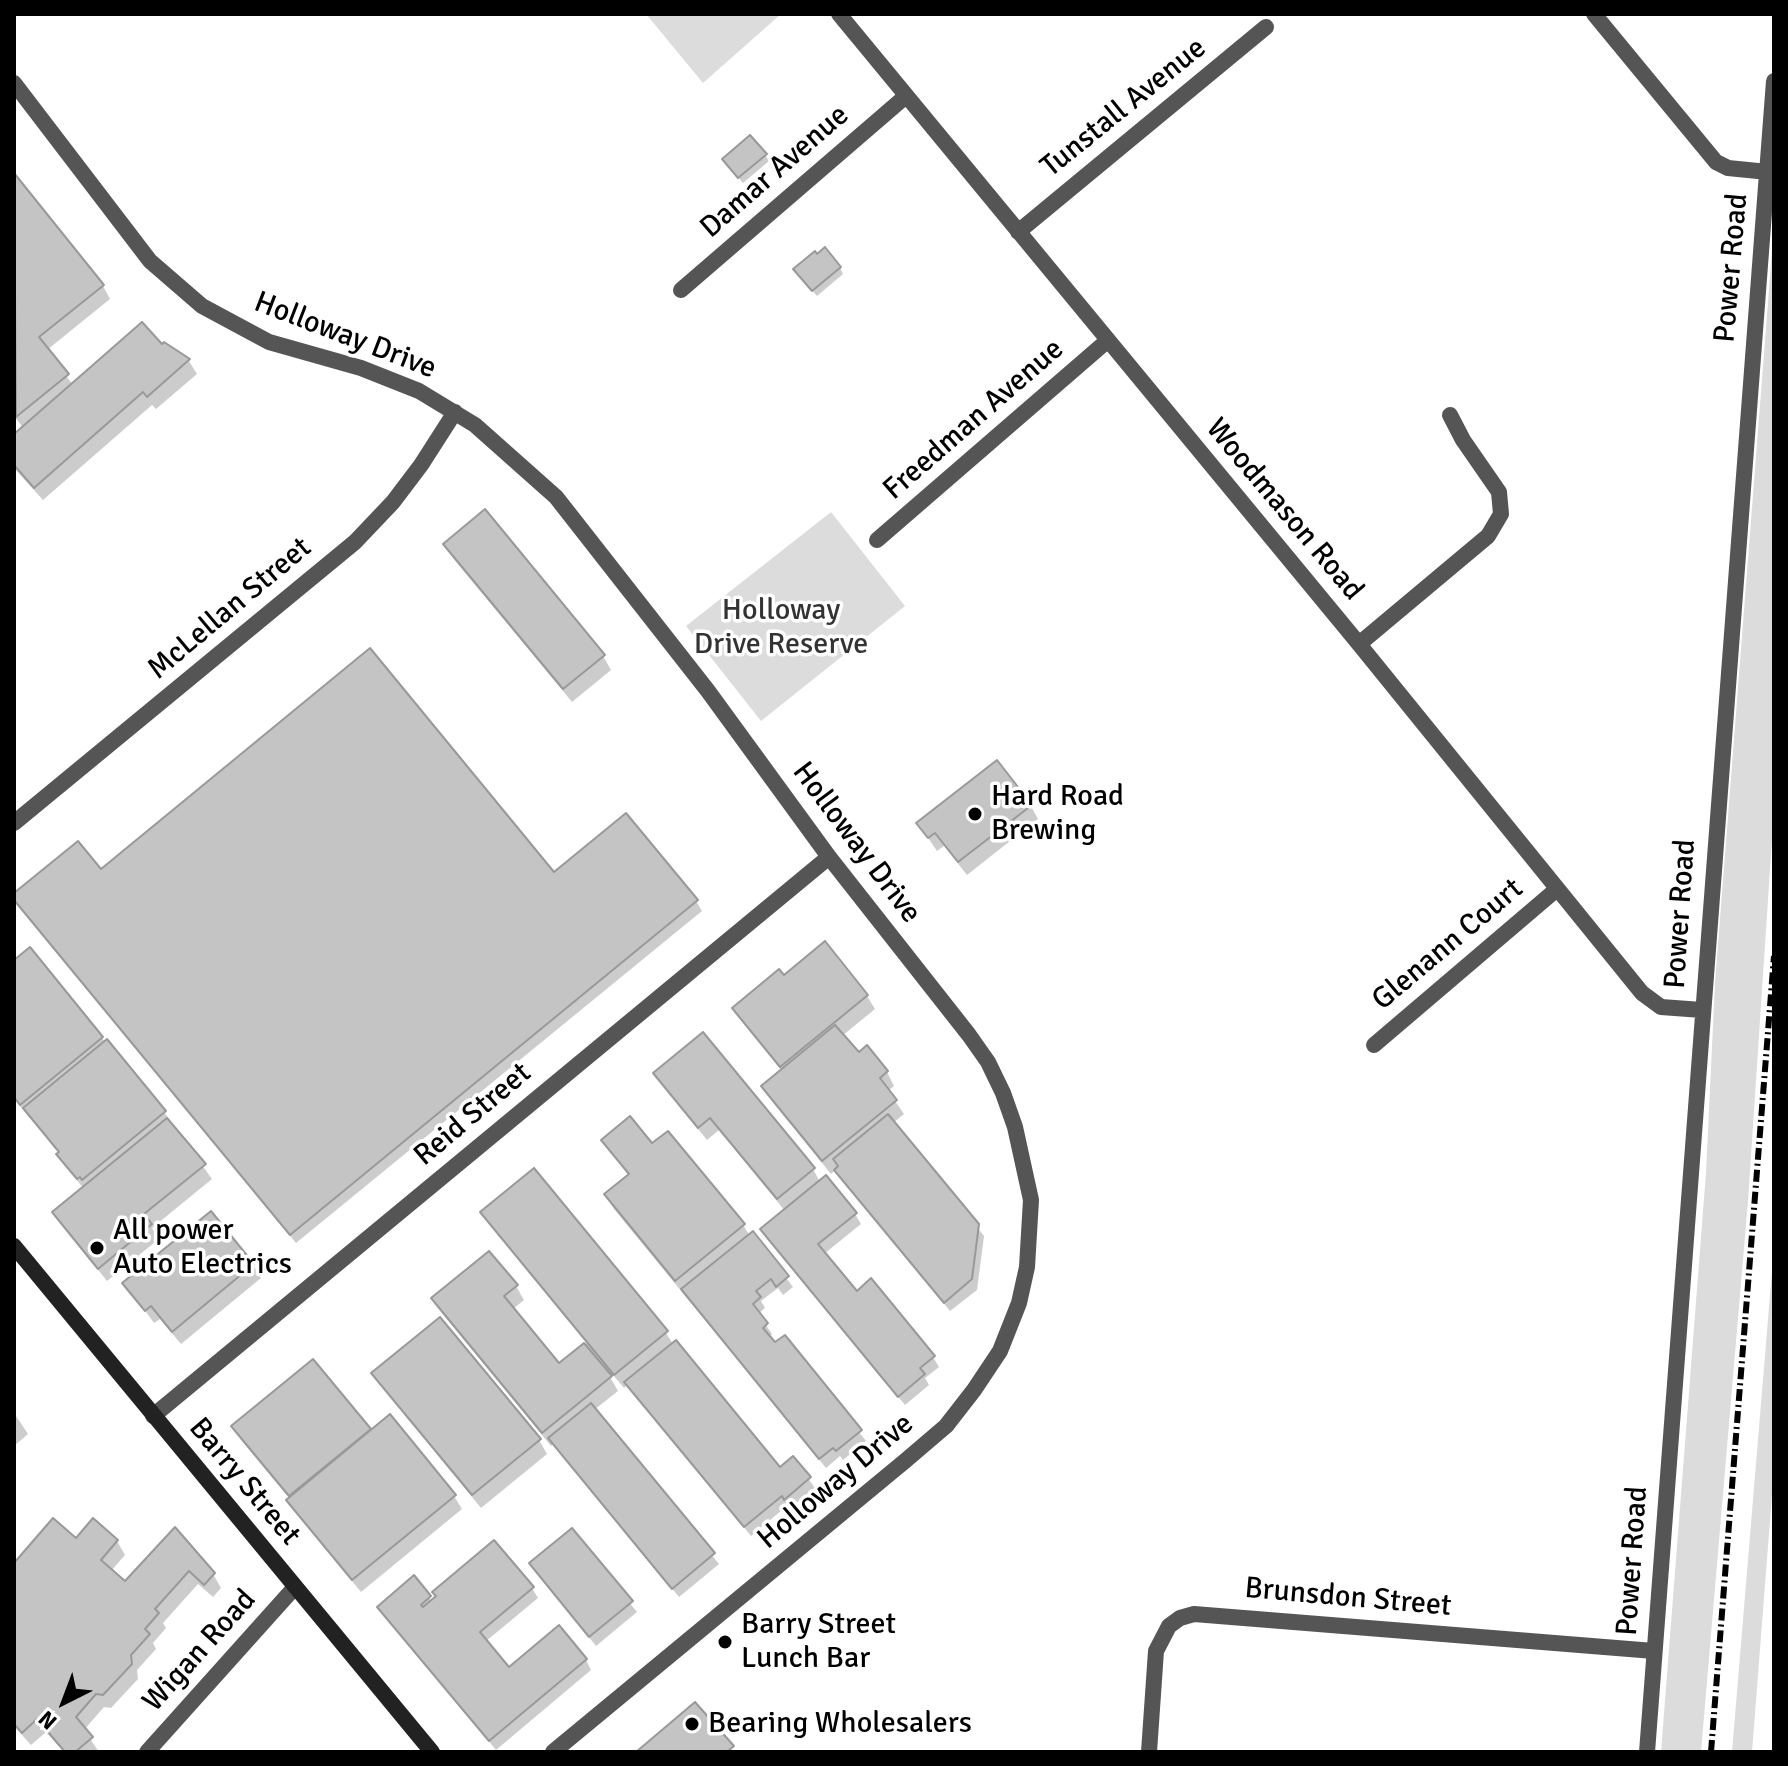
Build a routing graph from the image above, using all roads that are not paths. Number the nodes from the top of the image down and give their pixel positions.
1 (839, 14) edge
2 (1594, 14) edge
3 (1266, 27) dead end
4 (1774, 81) edge
5 (14, 83) edge
6 (906, 96) junction
7 (1768, 172) junction
8 (1018, 232) junction
9 (681, 290) dead end
10 (1107, 341) junction
11 (455, 412) junction
12 (1450, 415) dead end
13 (877, 540) dead end
14 (1359, 644) junction
15 (14, 823) edge
16 (829, 857) junction
17 (1557, 889) junction
18 (1702, 1010) junction
19 (1374, 1045) dead end
20 (14, 1246) edge
21 (153, 1416) junction
22 (295, 1587) junction
23 (1654, 1651) junction
24 (147, 1752) edge
25 (432, 1752) edge
26 (553, 1752) edge
27 (1149, 1752) edge
28 (1647, 1752) edge

1 - 6 street, Woodmason Road
2 - 7 street
3 - 8 street, Tunstall Avenue
4 - 7 street, Power Road
5 - 11 street, Holloway Drive
6 - 8 street, Woodmason Road
6 - 9 street, Damar Avenue
7 - 18 street, Power Road
8 - 10 street, Woodmason Road
10 - 13 street, Freedman Avenue
10 - 14 street, Woodmason Road
11 - 15 street, McLellan Street
11 - 16 street, Holloway Drive
12 - 14 street
14 - 17 street, Woodmason Road
16 - 21 street, Reid Street
16 - 26 street, Holloway Drive
17 - 18 street, Woodmason Road
17 - 19 street, Glenann Court
18 - 23 street, Power Road
20 - 21 main road, Barry Street
21 - 22 main road, Barry Street
22 - 24 street, Wigan Road
22 - 25 main road, Barry Street
23 - 27 street, Brunsdon Street
23 - 28 street, Power Road

